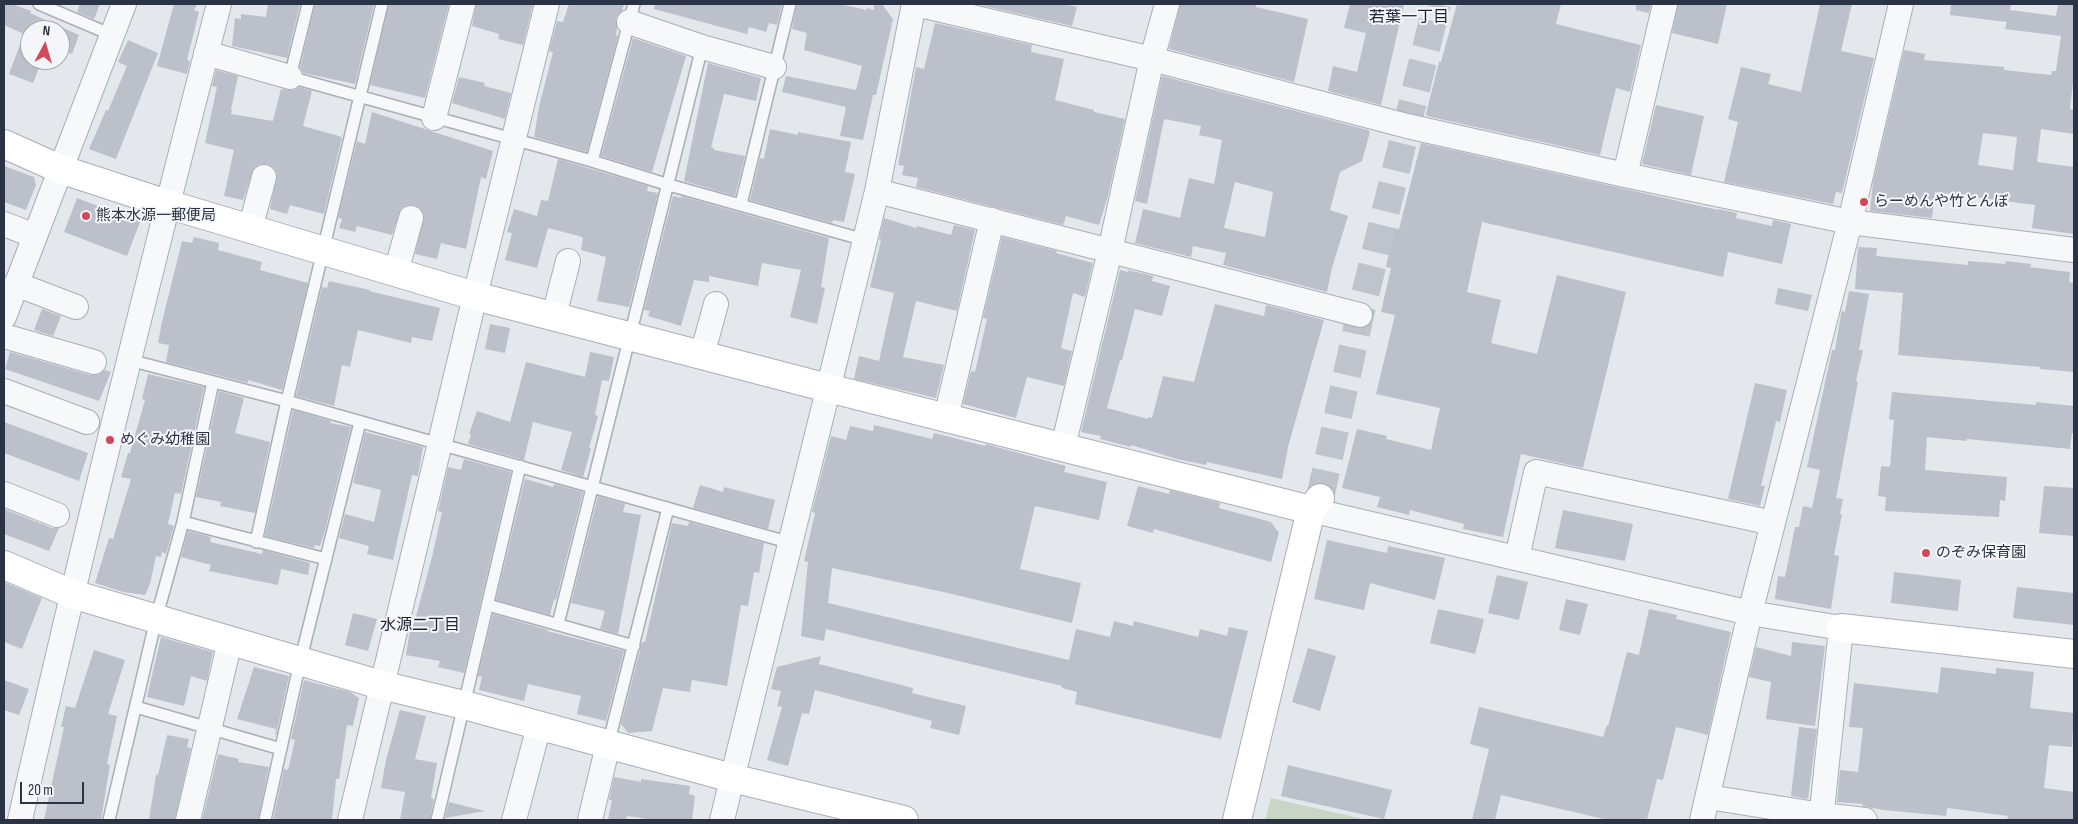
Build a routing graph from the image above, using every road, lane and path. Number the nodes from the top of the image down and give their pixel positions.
1 (39, 4) edge
2 (124, 4) edge
3 (219, 4) edge
4 (308, 4) edge
5 (382, 4) edge
6 (463, 4) edge
7 (547, 4) edge
8 (790, 4) edge
9 (915, 4) edge
10 (1167, 4) edge
11 (1665, 4) edge
12 (1901, 4) edge
13 (632, 13) edge
14 (112, 35) junction
15 (702, 47) junction
16 (206, 53) junction
17 (1152, 59) junction
18 (774, 67) junction
19 (290, 77) junction
20 (359, 98) junction
21 (434, 118) junction
22 (514, 139) junction
23 (4, 144) edge
24 (592, 161) junction
25 (60, 169) junction
26 (1625, 175) junction
27 (264, 177) dead end
28 (669, 184) junction
29 (877, 191) junction
30 (167, 204) junction
31 (741, 204) junction
32 (411, 218) dead end
33 (992, 220) junction
34 (1850, 222) junction
35 (4, 224) edge
36 (250, 229) junction
37 (35, 236) junction
38 (865, 240) junction
39 (2074, 250) edge
40 (323, 251) junction
41 (1110, 251) junction
42 (568, 261) dead end
43 (396, 272) junction
44 (16, 284) junction
45 (475, 296) junction
46 (716, 304) dead end
47 (76, 308) dead end
48 (1360, 315) dead end
49 (554, 316) junction
50 (4, 317) edge
51 (4, 336) edge
52 (631, 336) junction
53 (702, 355) junction
54 (129, 360) junction
55 (94, 362) dead end
56 (213, 382) junction
57 (828, 388) junction
58 (4, 391) edge
59 (287, 401) junction
60 (946, 418) junction
61 (88, 422) dead end
62 (360, 422) junction
63 (439, 444) junction
64 (1063, 447) junction
65 (520, 466) junction
66 (593, 487) junction
67 (4, 494) edge
68 (1316, 504) junction
69 (668, 508) junction
70 (57, 515) dead end
71 (183, 522) junction
72 (1773, 523) junction
73 (256, 542) junction
74 (791, 543) junction
75 (1517, 558) junction
76 (326, 559) junction
77 (4, 566) edge
78 (72, 594) junction
79 (488, 605) junction
80 (1750, 613) junction
81 (156, 619) junction
82 (558, 624) junction
83 (1841, 628) junction
84 (230, 641) junction
85 (634, 646) junction
86 (2074, 654) edge
87 (300, 662) junction
88 (381, 685) junction
89 (464, 705) junction
90 (136, 707) junction
91 (539, 726) junction
92 (209, 729) junction
93 (608, 745) junction
94 (281, 749) junction
95 (732, 778) junction
96 (1708, 797) junction
97 (1821, 818) edge
98 (20, 820) edge
99 (108, 820) edge
100 (188, 820) edge
101 (265, 820) edge
102 (350, 820) edge
103 (437, 820) edge
104 (514, 820) edge
105 (590, 820) edge
106 (722, 820) edge
107 (904, 820) edge
108 (1238, 820) edge
109 (1702, 820) edge
110 (1865, 820) edge

1 - 14 lane
2 - 14 street
3 - 16 street
4 - 19 lane
5 - 20 lane
6 - 21 street
7 - 22 street
8 - 18 lane
9 - 17 street
9 - 29 street
10 - 17 street
11 - 26 street
12 - 34 street
13 - 15 street
13 - 24 lane
14 - 25 street
15 - 18 street
15 - 28 lane
16 - 19 street
16 - 30 street
17 - 26 street
17 - 41 street
18 - 31 lane
19 - 20 lane
20 - 21 lane
20 - 40 lane
21 - 22 lane
22 - 24 lane
22 - 45 street
23 - 25 street
24 - 28 lane
25 - 30 street
25 - 37 street
26 - 34 street
27 - 36 street
28 - 31 lane
28 - 52 lane
29 - 33 street
29 - 38 street
30 - 36 street
30 - 54 street
31 - 38 lane
32 - 43 street
33 - 41 street
33 - 60 street
34 - 39 street
34 - 72 street
35 - 37 street
36 - 40 street
37 - 44 street
38 - 57 street
40 - 43 street
40 - 59 lane
41 - 48 street
41 - 64 street
42 - 49 street
43 - 45 street
44 - 47 street
44 - 50 street
45 - 49 street
45 - 63 street
46 - 53 street
49 - 52 street
51 - 55 street
52 - 53 street
52 - 66 lane
53 - 57 street
54 - 56 lane
54 - 78 street
56 - 59 lane
56 - 71 lane
57 - 60 street
57 - 74 street
58 - 61 street
59 - 62 lane
59 - 73 lane
60 - 64 street
62 - 63 lane
62 - 76 lane
63 - 65 lane
63 - 88 street
64 - 68 street
65 - 66 lane
65 - 79 lane
66 - 69 lane
66 - 82 lane
67 - 70 street
68 - 75 street
68 - 108 street
69 - 74 lane
69 - 85 lane
71 - 73 lane
71 - 81 lane
72 - 75 street
72 - 80 street
73 - 76 lane
74 - 95 street
75 - 80 street
76 - 87 lane
77 - 78 street
78 - 81 street
78 - 98 street
79 - 82 lane
79 - 89 lane
80 - 83 street
80 - 96 street
81 - 84 street
81 - 90 lane
82 - 85 lane
83 - 86 street
83 - 97 street
84 - 87 street
84 - 92 street
85 - 93 lane
87 - 88 street
87 - 94 lane
88 - 89 street
88 - 102 street
89 - 91 street
89 - 103 lane
90 - 92 lane
90 - 99 lane
91 - 93 street
91 - 104 street
92 - 94 lane
92 - 100 street
93 - 95 street
93 - 105 street
94 - 101 lane
95 - 106 street
95 - 107 street
96 - 97 street
96 - 109 street
97 - 110 street

